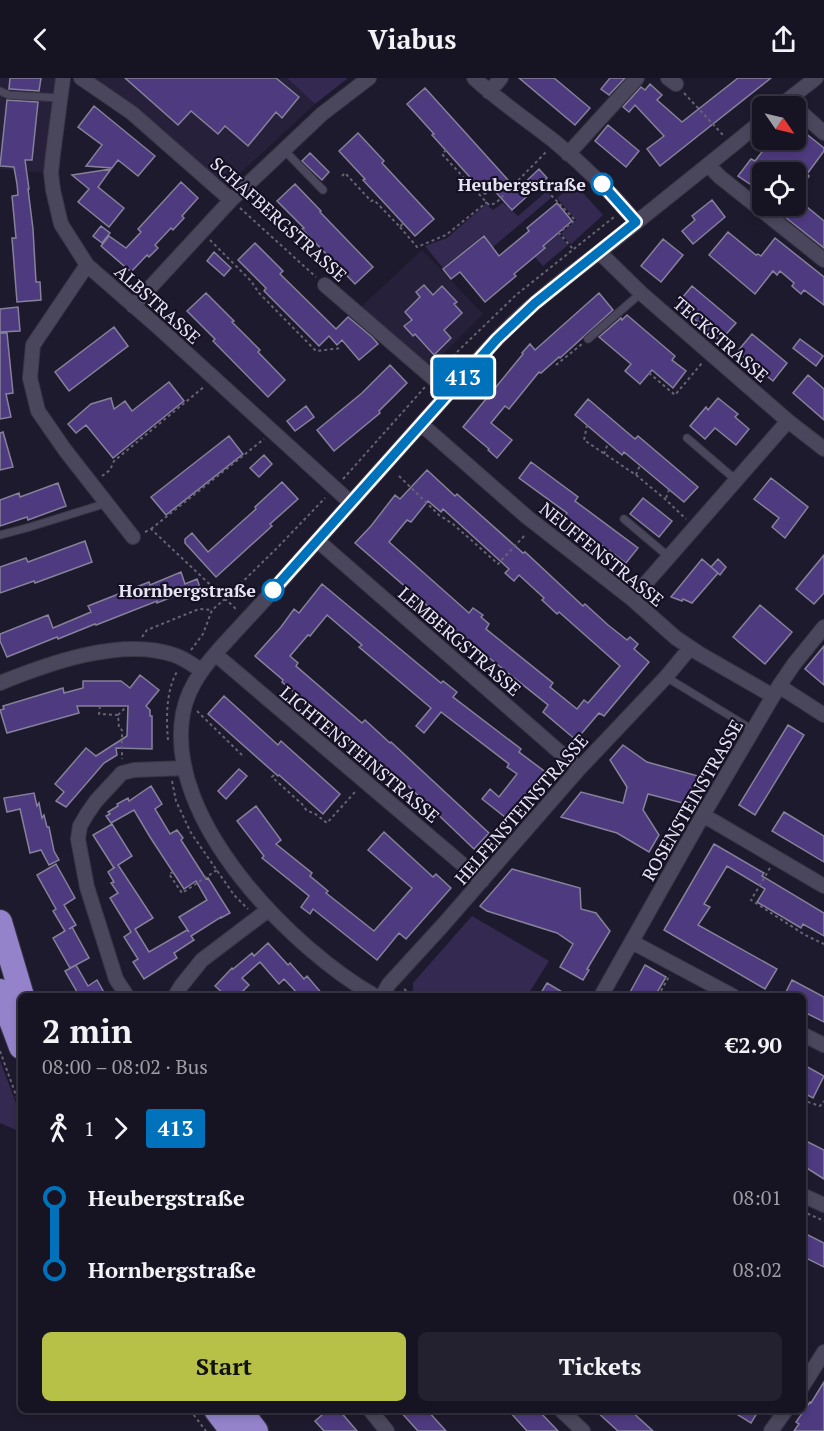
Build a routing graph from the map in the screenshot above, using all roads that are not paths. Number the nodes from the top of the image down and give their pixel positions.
1 (63, 78) edge
2 (81, 78) edge
3 (369, 78) edge
4 (474, 78) edge
5 (501, 78) edge
6 (637, 78) edge
7 (816, 78) edge
8 (0, 91) edge
9 (489, 92) junction
10 (798, 96) edge
11 (60, 98) junction
12 (806, 118) edge
13 (752, 129) edge
14 (824, 132) edge
15 (284, 150) junction
16 (568, 154) junction
17 (708, 165) junction
18 (323, 190) dead end
19 (231, 200) junction
20 (636, 222) junction
21 (599, 252) junction
22 (824, 260) edge
23 (87, 265) junction
24 (325, 285) road end
25 (641, 293) junction
26 (133, 306) junction
27 (588, 339) road end
28 (449, 392) junction
29 (788, 421) junction
30 (421, 424) junction
31 (687, 438) dead end
32 (824, 449) edge
33 (736, 480) junction
34 (350, 502) junction
35 (107, 503) junction
36 (624, 519) dead end
37 (0, 535) edge
38 (133, 537) road end
39 (318, 541) junction
40 (669, 557) junction
41 (632, 599) junction
42 (824, 627) edge
43 (690, 648) junction
44 (215, 654) junction
45 (202, 671) junction
46 (666, 677) junction
47 (0, 683) edge
48 (776, 691) junction
49 (824, 715) edge
50 (753, 730) junction
51 (185, 768) junction
52 (579, 769) junction
53 (703, 815) junction
54 (482, 880) junction
55 (824, 886) edge
56 (267, 910) junction
57 (0, 922) edge
58 (632, 942) junction
59 (386, 990) edge
60 (0, 991) edge
61 (21, 993) edge
62 (125, 993) edge
63 (177, 993) edge
64 (368, 993) edge
65 (603, 993) edge
66 (727, 993) edge
67 (806, 1036) edge
68 (18, 1039) edge
69 (824, 1046) edge
70 (806, 1197) edge
71 (824, 1205) edge
72 (824, 1352) edge
73 (806, 1381) edge
74 (218, 1413) edge
75 (242, 1413) edge
76 (372, 1413) edge
77 (564, 1413) edge
78 (784, 1413) edge
79 (232, 1431) edge
80 (256, 1431) edge
81 (387, 1431) edge
82 (583, 1431) edge
83 (771, 1431) edge

1 - 11 street, ALBSTRASSE
2 - 19 street, SCHAFBERGSTRASSE
3 - 15 street
4 - 9 street
5 - 9 street
6 - 16 street
7 - 10 street
8 - 11 lane
9 - 16 street
11 - 23 street, ALBSTRASSE
12 - 14 street
13 - 17 street
15 - 18 lane
15 - 19 street
16 - 20 street
17 - 20 street
17 - 22 street
19 - 26 street
20 - 21 street
21 - 25 street, TECKSTRASSE
21 - 28 street
23 - 26 street, ALBSTRASSE
23 - 35 street
24 - 28 street, SCHAFBERGSTRASSE
25 - 27 lane
25 - 29 street, TECKSTRASSE
26 - 34 street, ALBSTRASSE
28 - 30 street
29 - 32 street, TECKSTRASSE
29 - 33 street
30 - 34 street
30 - 41 street, NEUFFENSTRASSE
31 - 33 lane
33 - 40 street
34 - 39 street
35 - 37 lane
35 - 38 street
36 - 40 lane
39 - 44 street
39 - 52 street, LEMBERGSTRASSE
40 - 41 street
41 - 43 street, NEUFFENSTRASSE
42 - 48 street, ROSENSTEINSTRASSE
43 - 46 street, HELFENSTEINSTRASSE
43 - 48 street, NEUFFENSTRASSE
44 - 45 street
44 - 54 street, LICHTENSTEINSTRASSE
45 - 47 street
45 - 51 street
46 - 50 lane
46 - 52 street, HELFENSTEINSTRASSE
48 - 49 street, NEUFFENSTRASSE
48 - 50 street, ROSENSTEINSTRASSE
50 - 53 street, ROSENSTEINSTRASSE
51 - 56 street
51 - 62 street
52 - 54 street, HELFENSTEINSTRASSE
53 - 55 street
53 - 58 street, ROSENSTEINSTRASSE
54 - 59 street, HELFENSTEINSTRASSE
56 - 63 street
56 - 64 street
57 - 61 highway
58 - 65 street, ROSENSTEINSTRASSE
58 - 66 street
60 - 68 highway
67 - 69 street
70 - 71 street
72 - 73 street
74 - 79 highway
75 - 80 highway
76 - 81 street
77 - 82 street
78 - 83 street

